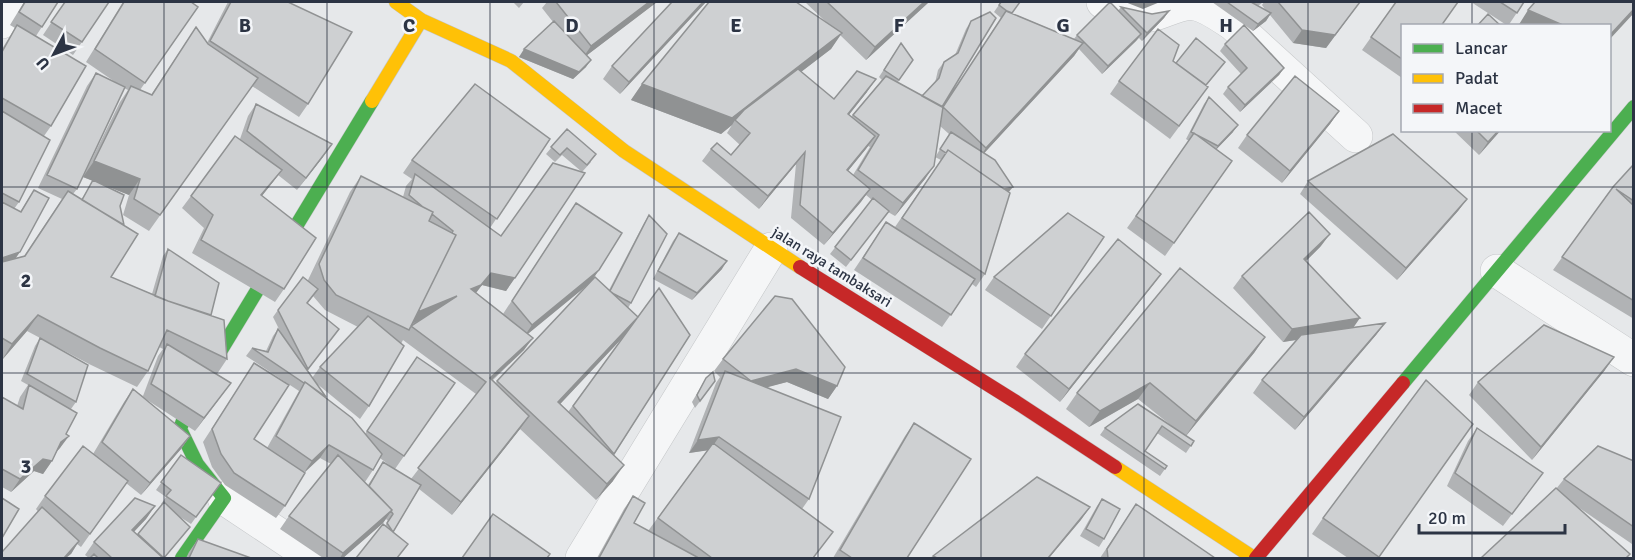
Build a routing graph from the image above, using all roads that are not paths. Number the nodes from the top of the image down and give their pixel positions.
1 (15, 2) edge
2 (396, 2) edge
3 (1103, 2) edge
4 (421, 21) junction
5 (2, 22) edge
6 (1634, 107) edge
7 (1356, 136) dead end
8 (771, 249) junction
9 (1497, 271) junction
10 (1634, 360) edge
11 (224, 498) junction
12 (182, 558) edge
13 (314, 558) edge
14 (582, 558) edge
15 (1255, 558) edge

1 - 5 street
2 - 4 street, jalan raya tambaksari
3 - 7 street
4 - 8 street, jalan raya tambaksari
4 - 11 street
6 - 9 street
8 - 14 street
8 - 15 street, jalan raya tambaksari
9 - 10 street
9 - 15 street
11 - 12 street
11 - 13 street

